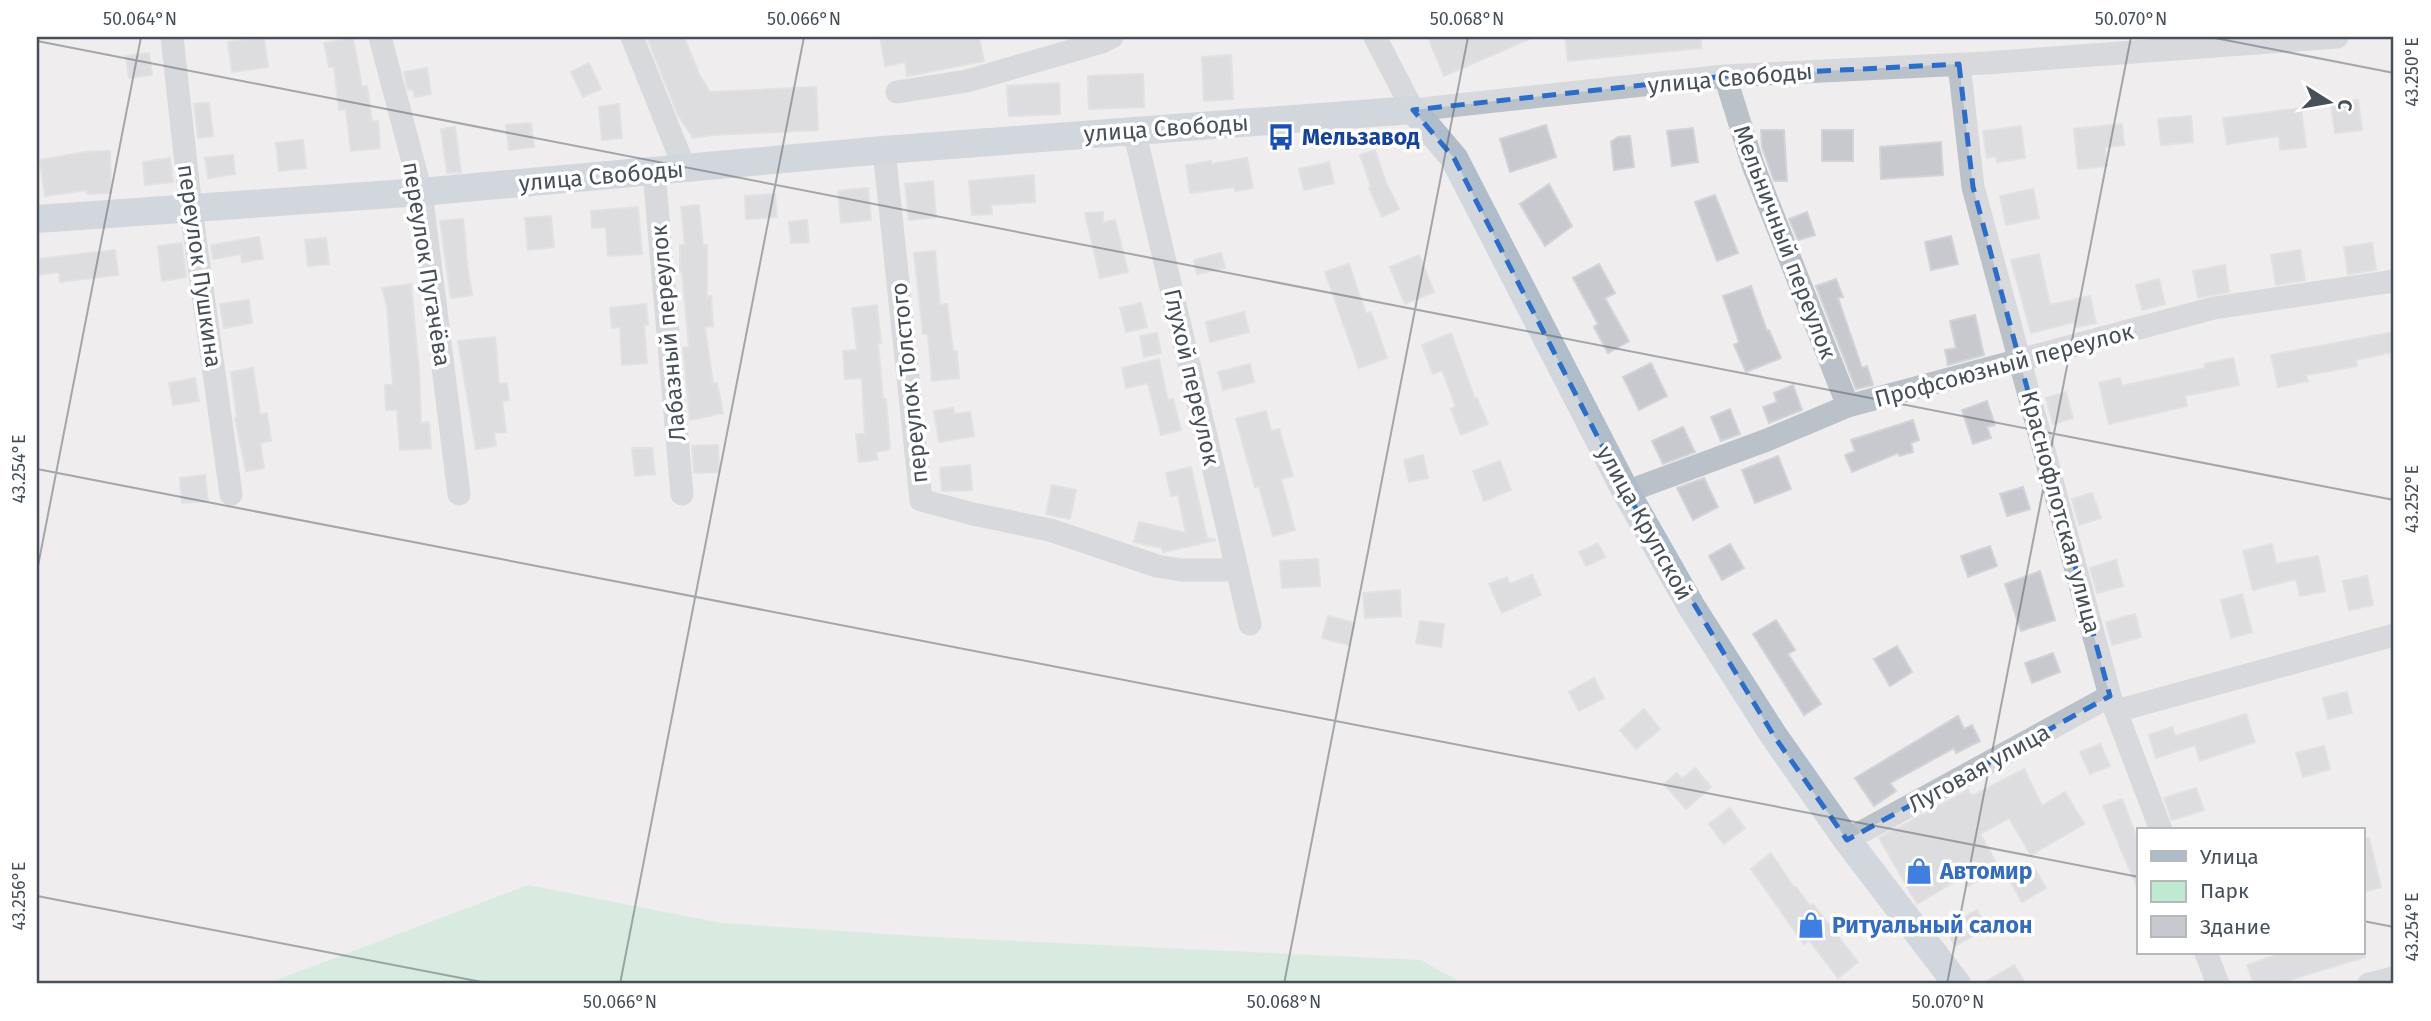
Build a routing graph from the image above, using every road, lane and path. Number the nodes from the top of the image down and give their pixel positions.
1 (172, 37) edge
2 (380, 37) edge
3 (632, 37) edge
4 (1112, 37) edge
5 (1375, 37) edge
6 (2337, 37) edge
7 (1959, 64) junction
8 (1725, 76) junction
9 (897, 92) dead end
10 (1413, 110) junction
11 (1135, 130) junction
12 (884, 150) junction
13 (685, 169) junction
14 (654, 172) junction
15 (421, 192) junction
16 (191, 209) junction
17 (37, 219) edge
18 (2394, 281) edge
19 (2022, 360) junction
20 (1847, 406) junction
21 (1626, 492) junction
22 (231, 494) dead end
23 (459, 494) dead end
24 (682, 494) dead end
25 (1237, 570) junction
26 (1250, 624) dead end
27 (2394, 635) edge
28 (2113, 704) junction
29 (2160, 828) edge
30 (1847, 840) junction
31 (2206, 954) edge
32 (2394, 978) edge
33 (1957, 984) edge
34 (2218, 984) edge
35 (2369, 984) edge

1 - 16 street, переулок Пушкина
2 - 15 street, переулок Пугачёва
3 - 13 street
4 - 9 street
5 - 10 street, улица Крупской
6 - 7 street, улица Свободы
7 - 8 street, улица Свободы
7 - 19 street, Краснофлотская улица
8 - 10 street, улица Свободы
8 - 20 street, Мельничный переулок
10 - 11 main road, улица Свободы
10 - 21 main road, улица Крупской
11 - 12 main road, улица Свободы
11 - 25 street, Глухой переулок
12 - 13 main road, улица Свободы
12 - 25 street, переулок Толстого
13 - 14 main road, улица Свободы
14 - 15 main road, улица Свободы
14 - 24 street, Лабазный переулок
15 - 16 main road, улица Свободы
15 - 23 street, переулок Пугачёва
16 - 17 main road, улица Свободы
16 - 22 street, переулок Пушкина
18 - 19 street, Профсоюзный переулок
19 - 20 street, Профсоюзный переулок
19 - 28 street, Краснофлотская улица
20 - 21 street, Профсоюзный переулок
21 - 30 main road, улица Крупской
25 - 26 street, Глухой переулок
27 - 28 street, Луговая улица
28 - 29 street, Краснофлотская улица
28 - 30 street, Луговая улица
30 - 33 main road, улица Крупской
31 - 34 street
32 - 35 street

